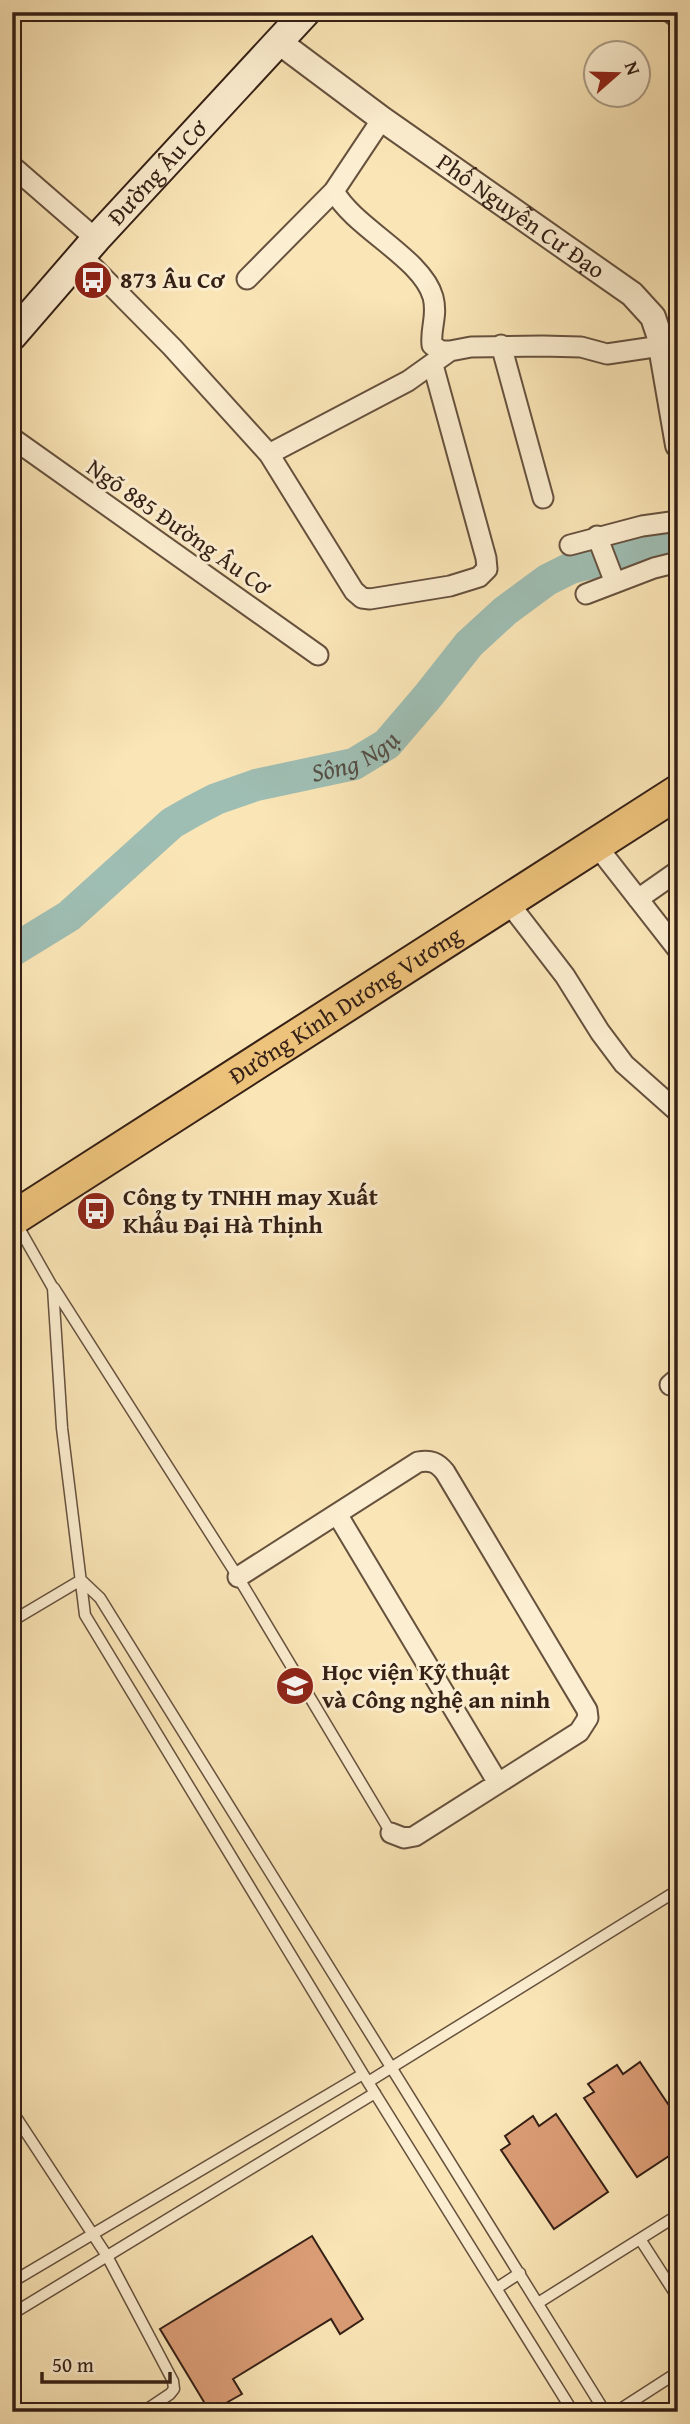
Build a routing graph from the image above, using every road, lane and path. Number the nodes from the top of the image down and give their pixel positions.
1 (306, 12) edge
2 (670, 12) edge
3 (678, 18) edge
4 (279, 42) junction
5 (382, 119) junction
6 (12, 166) edge
7 (334, 191) junction
8 (89, 247) junction
9 (247, 279) dead end
10 (12, 336) edge
11 (501, 345) junction
12 (669, 346) edge
13 (450, 351) junction
14 (433, 365) junction
15 (12, 438) edge
16 (678, 445) edge
17 (269, 454) junction
18 (543, 498) dead end
19 (678, 521) edge
20 (597, 537) junction
21 (570, 545) dead end
22 (678, 562) edge
23 (615, 582) junction
24 (586, 594) dead end
25 (318, 655) dead end
26 (676, 799) edge
27 (596, 845) junction
28 (678, 871) edge
29 (638, 899) junction
30 (509, 902) junction
31 (678, 950) edge
32 (675, 1106) edge
33 (13, 1218) edge
34 (54, 1288) junction
35 (337, 1514) junction
36 (238, 1577) junction
37 (81, 1580) junction
38 (12, 1621) edge
39 (498, 1783) junction
40 (391, 1833) joint
41 (678, 1891) edge
42 (391, 2068) junction
43 (366, 2078) junction
44 (375, 2093) junction
45 (12, 2111) edge
46 (678, 2215) edge
47 (92, 2233) junction
48 (640, 2239) junction
49 (107, 2256) junction
50 (520, 2273) junction
51 (12, 2282) edge
52 (498, 2288) junction
53 (678, 2298) edge
54 (538, 2303) junction
55 (12, 2314) edge
56 (678, 2372) edge
57 (143, 2412) edge
58 (573, 2412) edge
59 (605, 2412) edge
60 (616, 2412) edge

1 - 4 main road, Đường Âu Cơ
2 - 3 street
4 - 5 street, Phố Nguyễn Cư Đạo
4 - 8 main road, Đường Âu Cơ
5 - 7 street
5 - 12 street, Phố Nguyễn Cư Đạo
6 - 8 street
7 - 9 street
7 - 13 street
8 - 10 main road, Đường Âu Cơ
8 - 17 street
11 - 12 street
11 - 13 street
11 - 18 street
12 - 16 street, Phố Nguyễn Cư Đạo
13 - 14 street
14 - 17 street
14 - 17 street
15 - 25 street, Ngõ 885 Đường Âu Cơ
19 - 20 street
20 - 21 street
20 - 23 street
22 - 23 street
23 - 24 street
26 - 27 highway, Đường Kinh Dương Vương
27 - 29 street
27 - 30 highway, Đường Kinh Dương Vương
28 - 29 street
29 - 31 street
30 - 32 street
30 - 33 highway, Đường Kinh Dương Vương
33 - 34 lane
34 - 36 lane
34 - 37 lane
35 - 36 street
35 - 39 street
35 - 39 street
36 - 40 lane
37 - 38 lane
37 - 42 lane
37 - 43 lane
39 - 40 street
41 - 42 lane
42 - 43 lane
42 - 50 lane
43 - 44 lane
43 - 47 lane
44 - 49 lane
44 - 52 lane
45 - 47 lane
46 - 48 lane
47 - 49 lane
47 - 51 lane
48 - 53 lane
48 - 54 lane
49 - 55 lane
49 - 57 lane
50 - 52 lane
50 - 54 lane
52 - 58 lane
54 - 59 lane
56 - 60 lane

